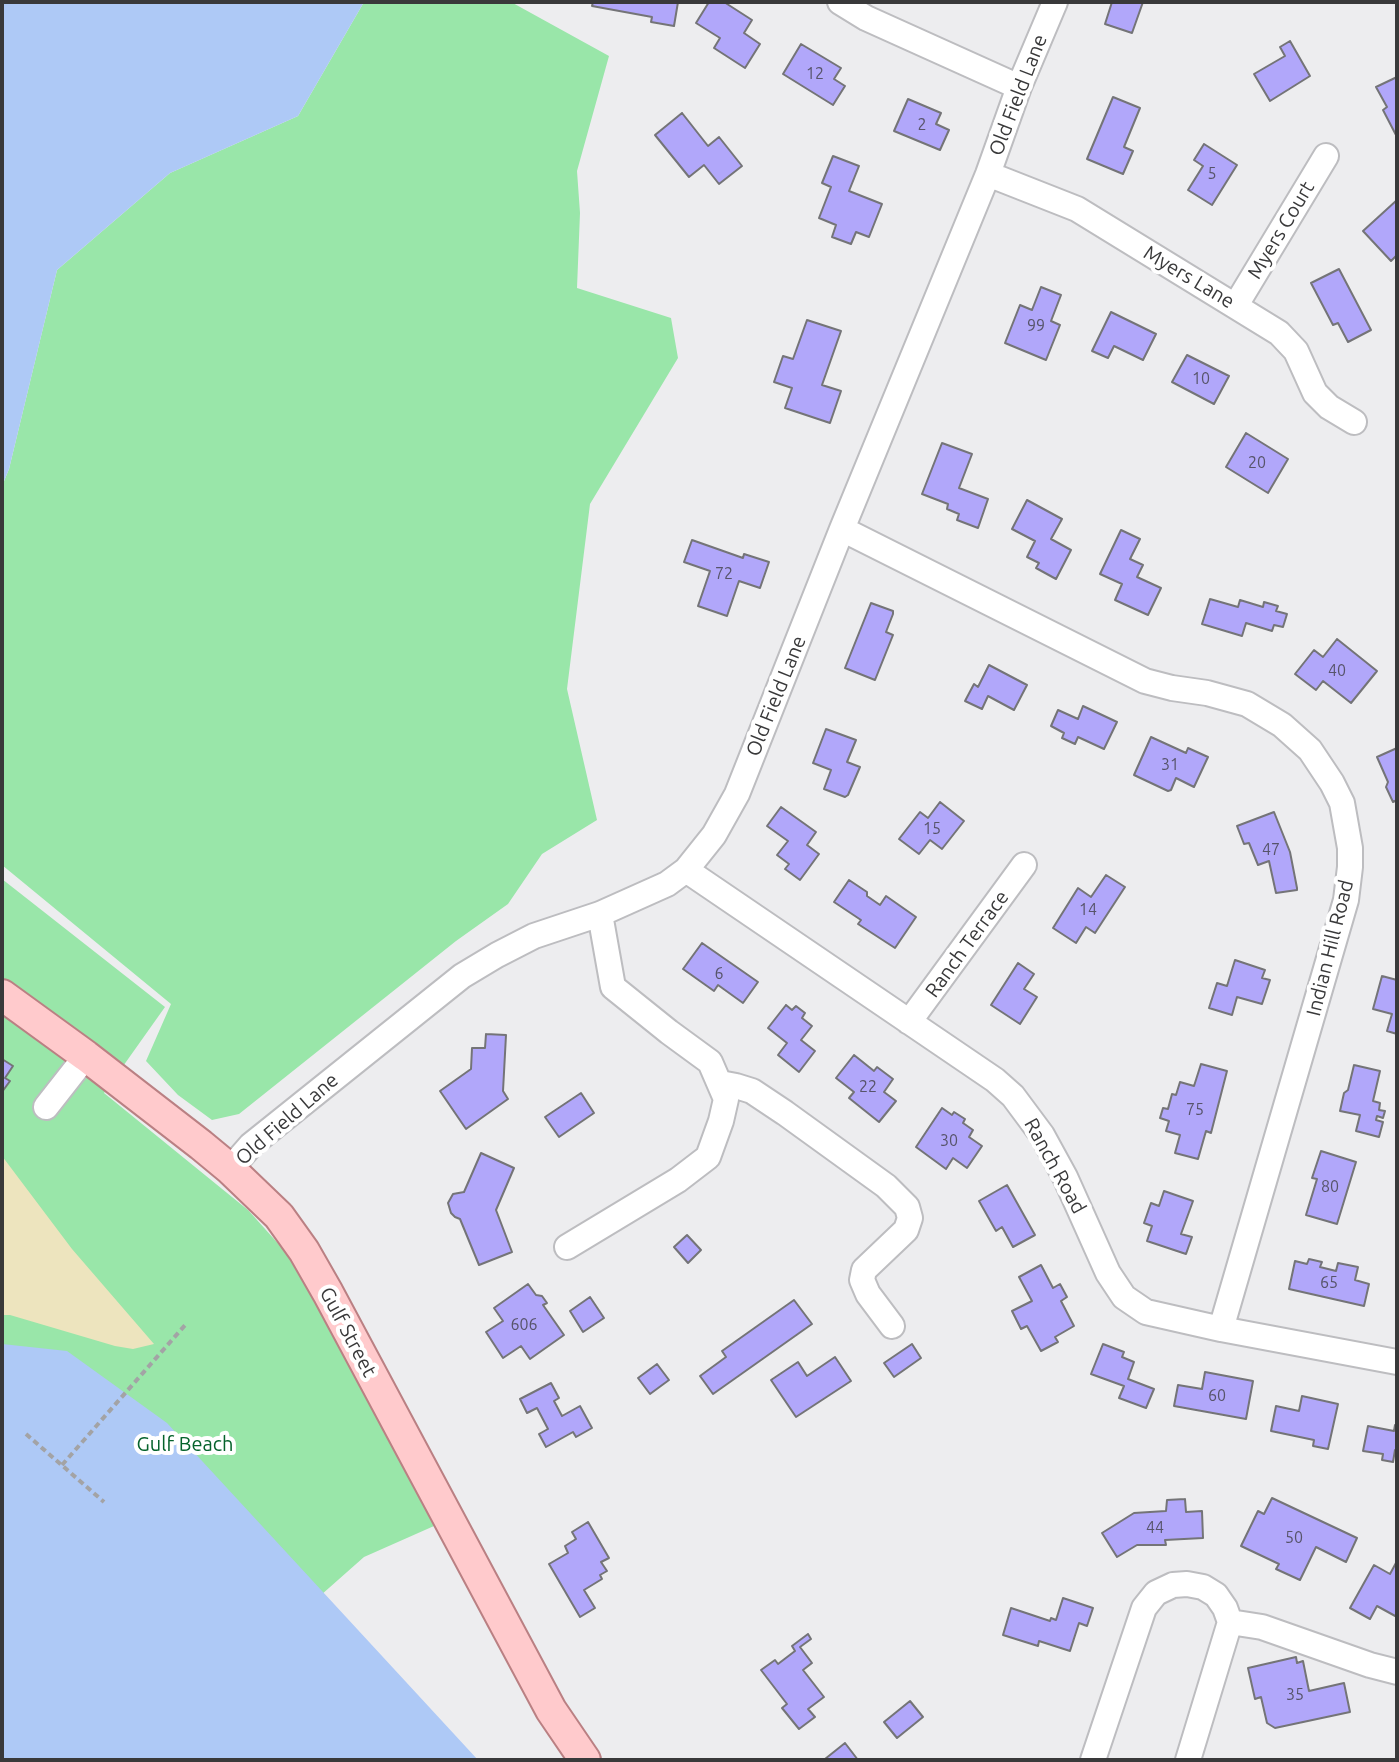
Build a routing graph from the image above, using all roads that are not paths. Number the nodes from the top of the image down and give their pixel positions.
1 (840, 2) edge
2 (1055, 2) edge
3 (1019, 87) junction
4 (1326, 156) dead end
5 (988, 174) junction
6 (1236, 305) junction
7 (1354, 422) dead end
8 (842, 529) junction
9 (1024, 865) dead end
10 (686, 870) junction
11 (600, 914) junction
12 (2, 995) edge
13 (909, 1022) junction
14 (86, 1056) junction
15 (720, 1083) junction
16 (46, 1107) dead end
17 (230, 1169) junction
18 (567, 1247) dead end
19 (892, 1326) dead end
20 (1221, 1329) junction
21 (1397, 1362) edge
22 (1230, 1622) junction
23 (1397, 1672) edge
24 (585, 1760) edge
25 (1093, 1760) edge
26 (1188, 1760) edge

1 - 3 street
2 - 3 street, Old Field Lane
3 - 5 street, Old Field Lane
4 - 6 street, Myers Court
5 - 6 street, Myers Lane
5 - 8 street, Old Field Lane
6 - 7 street, Myers Lane
8 - 10 street, Old Field Lane
8 - 20 street, Indian Hill Road
9 - 13 street, Ranch Terrace
10 - 11 street, Old Field Lane
10 - 13 street, Ranch Road
11 - 15 street
11 - 17 street, Old Field Lane
12 - 14 main road, Gulf Street
13 - 20 street, Ranch Road
14 - 16 street
14 - 17 main road, Gulf Street
15 - 18 street
15 - 19 street
17 - 24 main road, Gulf Street
20 - 21 street, Ranch Road
22 - 23 street
22 - 25 street
22 - 26 street

